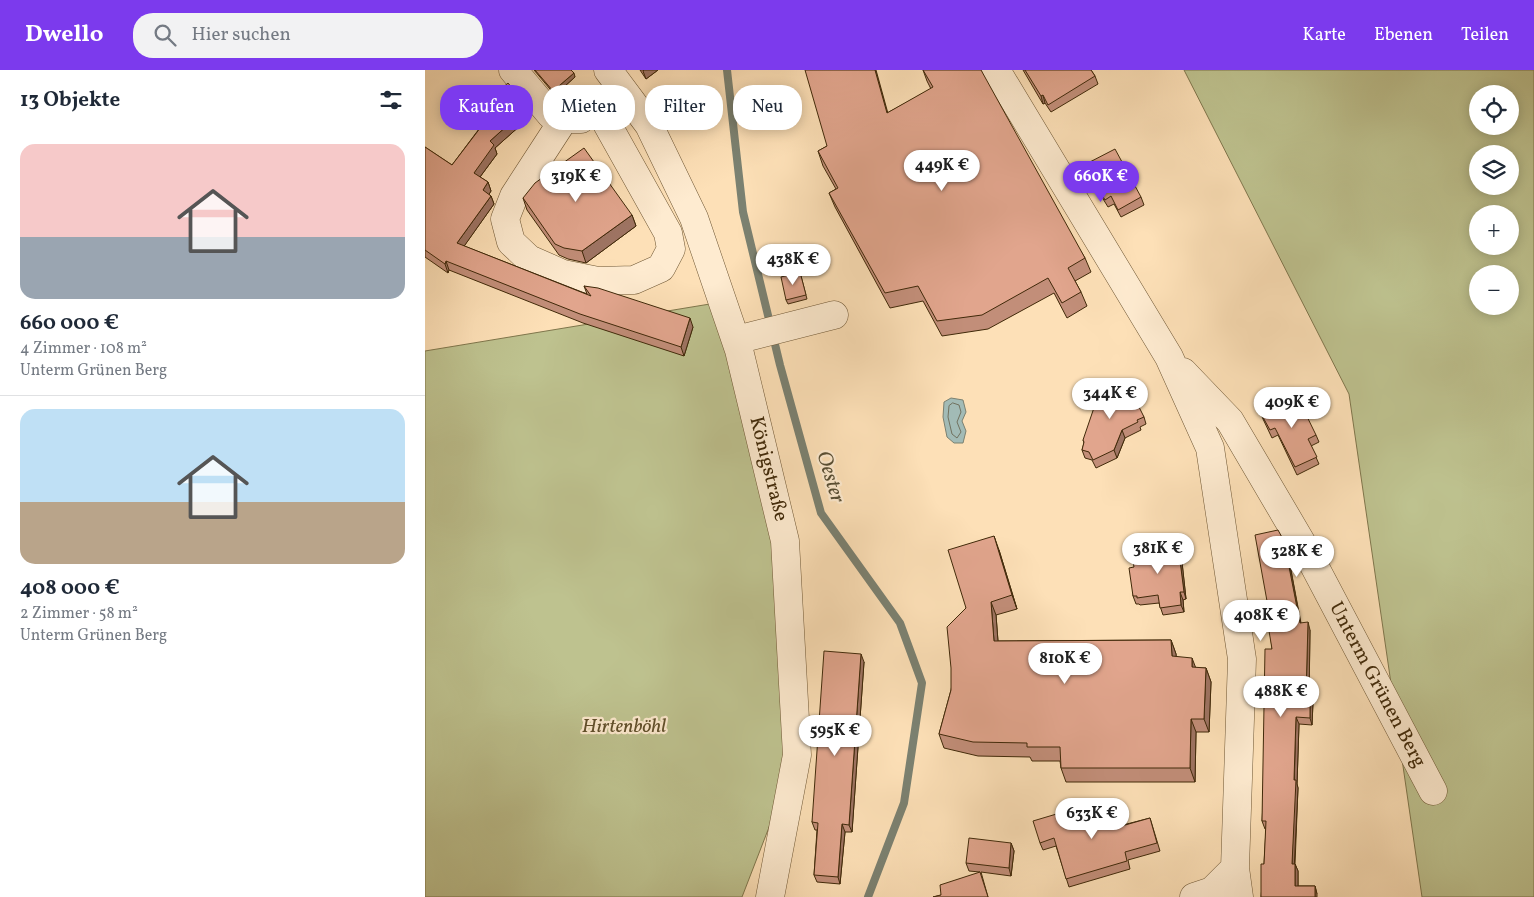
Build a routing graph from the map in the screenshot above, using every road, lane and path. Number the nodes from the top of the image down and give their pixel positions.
1 (513, 70) edge
2 (608, 70) edge
3 (996, 70) edge
4 (619, 85) edge
5 (543, 106) edge
6 (635, 106) edge
7 (557, 130) edge
8 (610, 130) edge
9 (834, 315) dead end
10 (759, 334) junction
11 (1169, 357) junction
12 (1433, 791) dead end
13 (1235, 868) junction
14 (770, 897) edge
15 (1194, 897) edge
16 (1239, 897) edge

1 - 5 street
2 - 4 street, Königstraße
3 - 11 street, Unterm Grünen Berg
6 - 10 street, Königstraße
7 - 8 street
9 - 10 street
10 - 14 street, Königstraße
11 - 12 street, Unterm Grünen Berg
11 - 13 street, Unterm Grünen Berg
13 - 15 street
13 - 16 street, Unterm Grünen Berg

